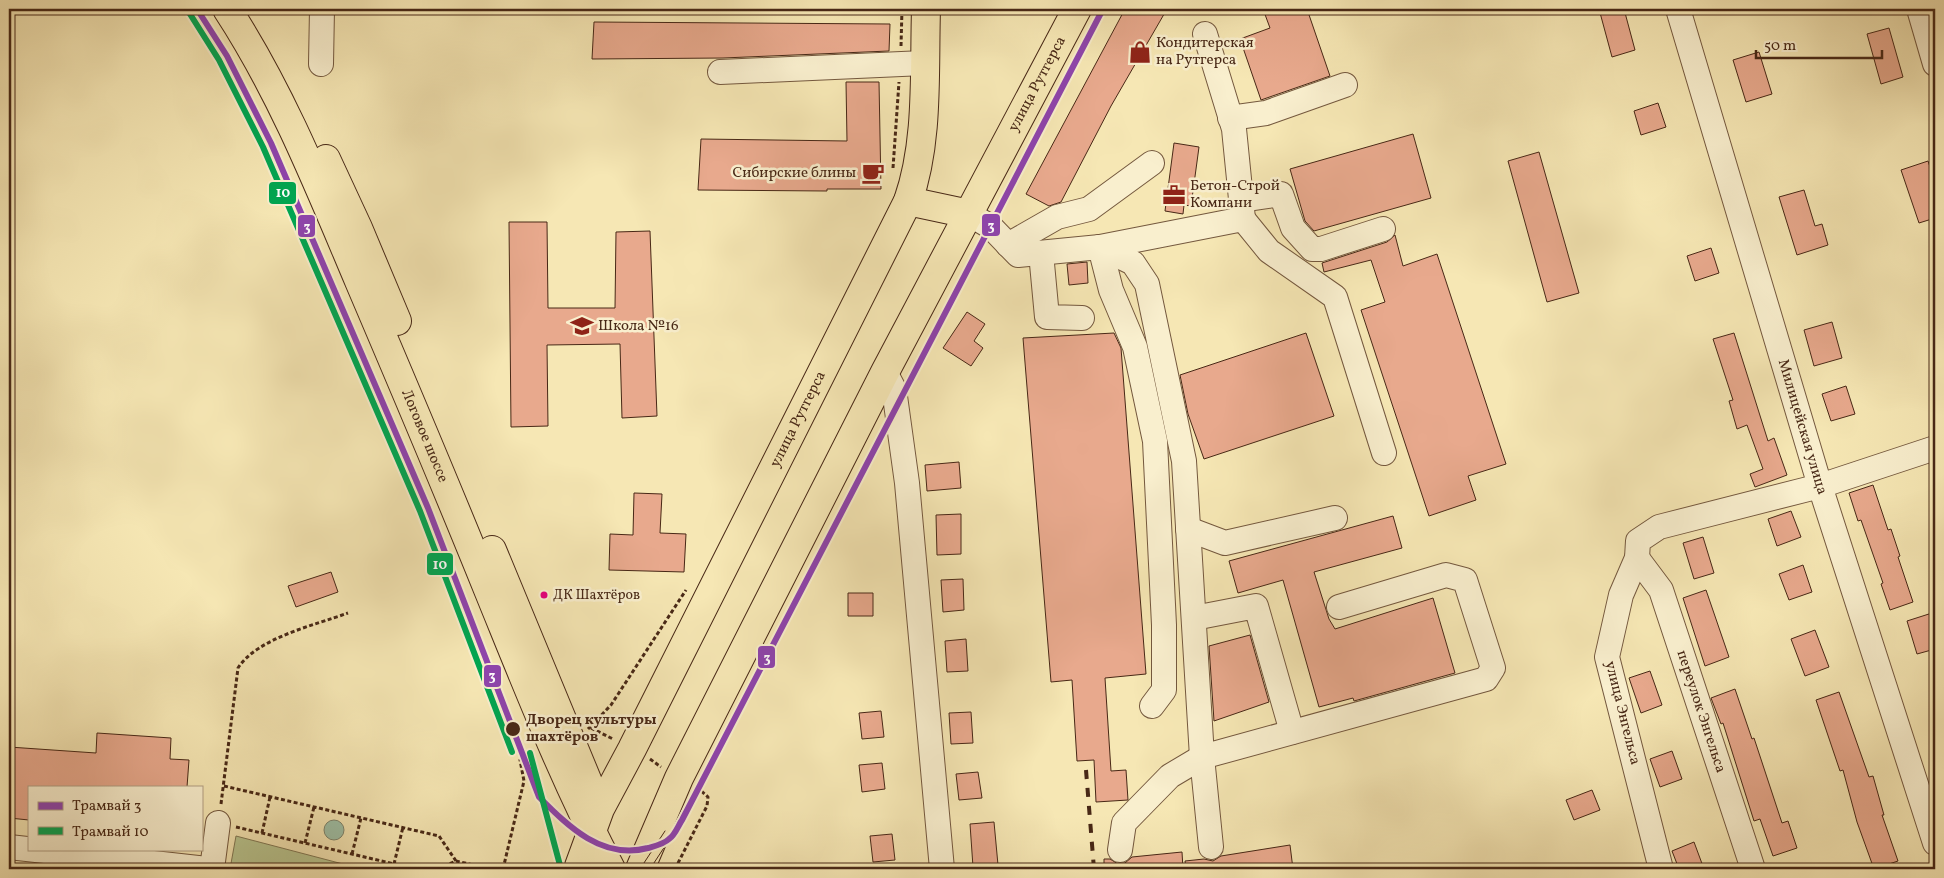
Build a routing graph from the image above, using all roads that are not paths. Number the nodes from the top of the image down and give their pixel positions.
1 (226, 9) edge
2 (249, 9) edge
3 (322, 9) edge
4 (926, 9) edge
5 (1077, 9) edge
6 (1678, 9) edge
7 (1919, 9) edge
8 (1205, 34) dead end
9 (321, 64) dead end
10 (912, 64) junction
11 (1935, 64) edge
12 (720, 72) dead end
13 (1345, 85) dead end
14 (1230, 118) junction
15 (1152, 163) dead end
16 (908, 201) junction
17 (1242, 209) junction
18 (969, 214) junction
19 (1383, 229) dead end
20 (1008, 245) junction
21 (1100, 247) junction
22 (1041, 253) junction
23 (1082, 318) dead end
24 (886, 372) junction
25 (1935, 448) edge
26 (1384, 453) dead end
27 (1820, 486) junction
28 (1335, 518) dead end
29 (1188, 529) junction
30 (1637, 558) junction
31 (1339, 607) dead end
32 (1194, 618) junction
33 (1152, 706) dead end
34 (1292, 732) junction
35 (1202, 757) junction
36 (595, 820) junction
37 (218, 823) road end
38 (1935, 843) edge
39 (9, 847) edge
40 (1211, 847) dead end
41 (28, 849) edge
42 (36, 850) edge
43 (1120, 850) dead end
44 (207, 869) edge
45 (212, 869) edge
46 (578, 869) edge
47 (611, 869) edge
48 (617, 869) edge
49 (640, 869) edge
50 (942, 869) edge
51 (1661, 869) edge
52 (1753, 869) edge

1 - 36 main road, Логовое шоссе
2 - 36 main road, Логовое шоссе
3 - 9 street
4 - 10 main road, улица Рутгерса
5 - 18 main road, улица Рутгерса
6 - 27 street, Милицейская улица
7 - 11 street
8 - 14 street
10 - 12 street
10 - 16 main road, улица Рутгерса
13 - 14 street
14 - 17 street
15 - 20 street
16 - 18 main road
16 - 36 main road, улица Рутгерса
17 - 19 street
17 - 21 street
17 - 26 street
18 - 20 street
18 - 24 main road, улица Рутгерса
20 - 22 street
21 - 22 street
21 - 29 street
21 - 33 street
22 - 23 street
24 - 49 main road, улица Рутгерса
24 - 50 street
25 - 27 street
27 - 30 street, улица Энгельса
27 - 38 street, Милицейская улица
28 - 29 street
29 - 32 street
30 - 51 street, улица Энгельса
30 - 52 street, переулок Энгельса
31 - 34 street
32 - 34 street
32 - 35 street
34 - 35 street
35 - 40 street
35 - 43 street
36 - 46 main road, улица Рутгерса
36 - 47 main road, Логовое шоссе
36 - 48 main road
37 - 45 street
39 - 41 street
42 - 44 street

